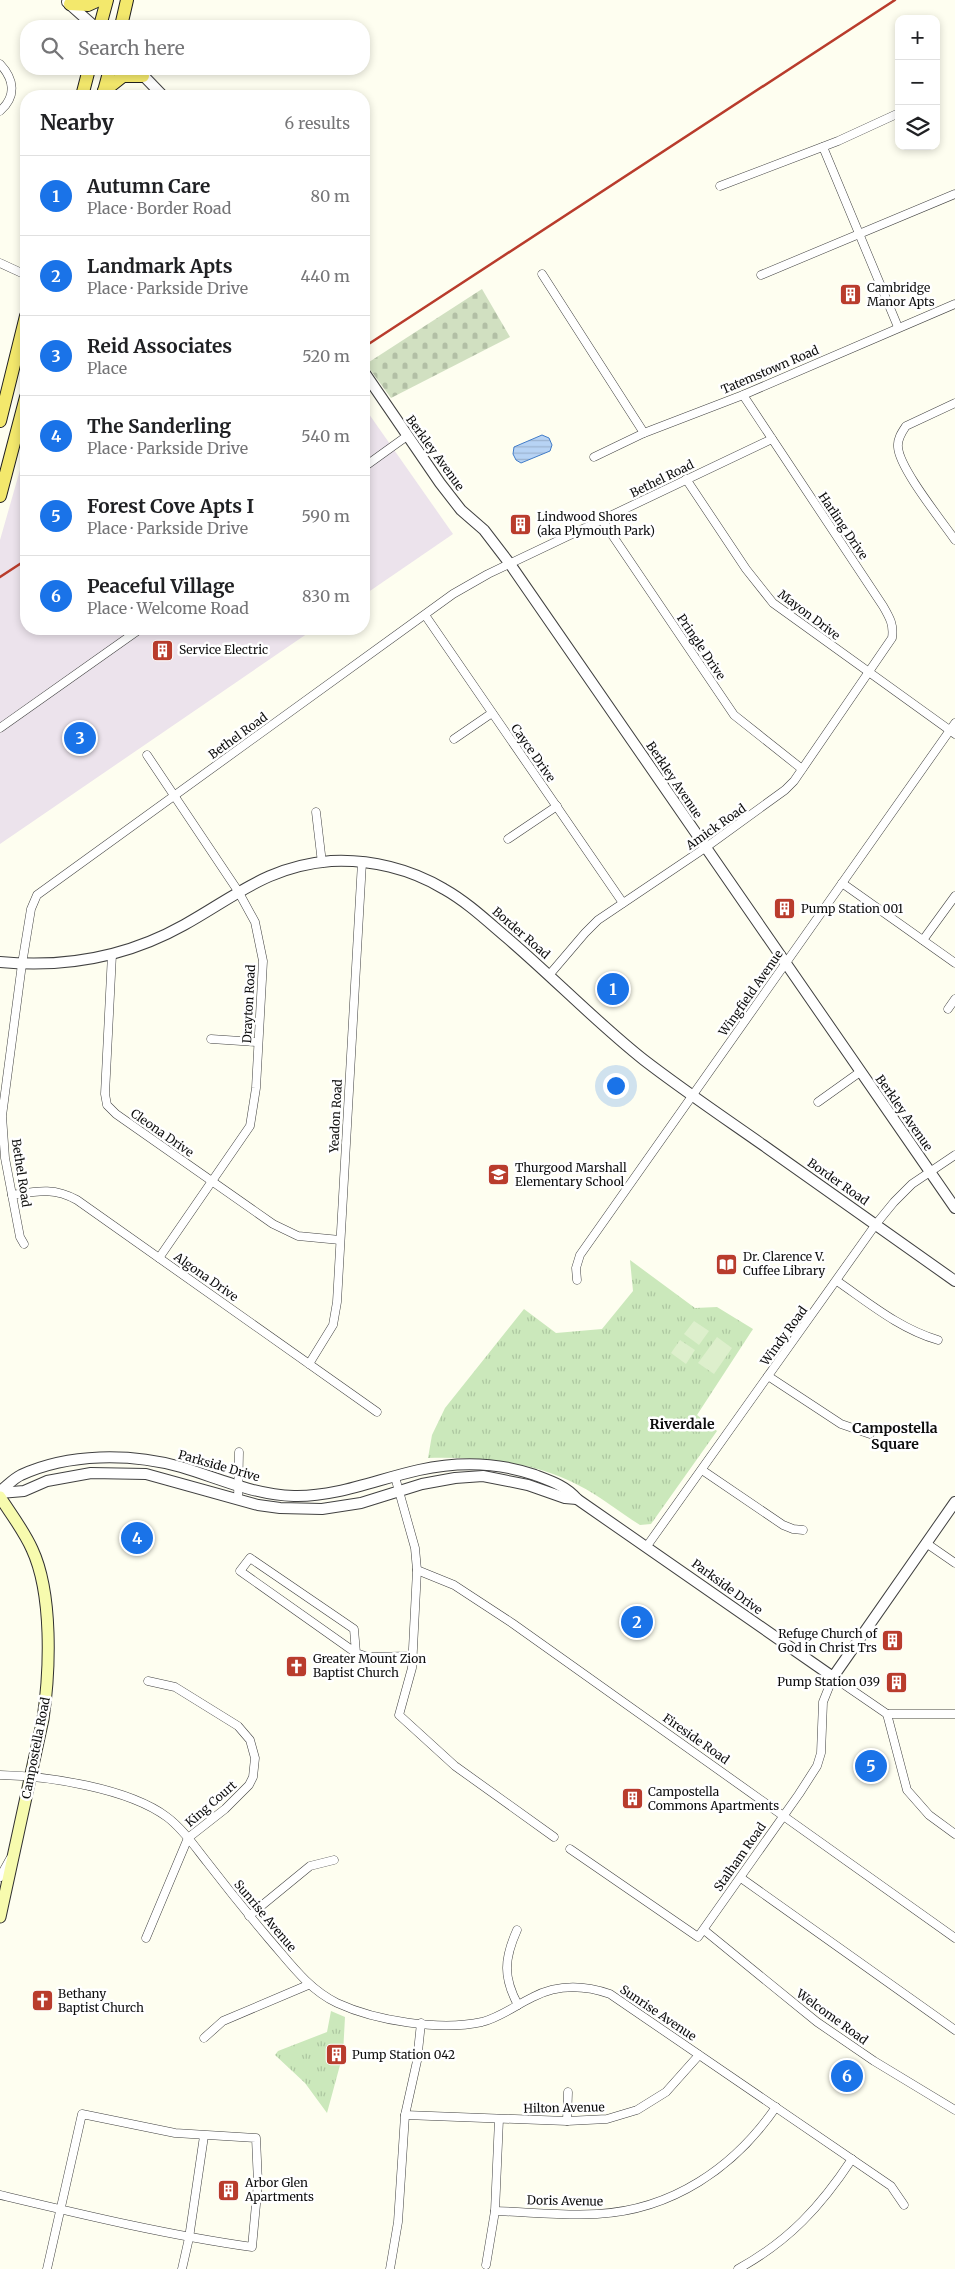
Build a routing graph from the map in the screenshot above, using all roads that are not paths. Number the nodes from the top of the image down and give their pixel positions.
1 (99, 0) edge
2 (107, 0) edge
3 (127, 0) edge
4 (68, 2) edge
5 (88, 20) edge
6 (102, 20) edge
7 (122, 20) edge
8 (0, 64) edge
9 (87, 75) edge
10 (108, 75) edge
11 (127, 75) edge
12 (143, 75) edge
13 (84, 90) edge
14 (104, 90) edge
15 (107, 90) edge
16 (157, 90) edge
17 (0, 111) edge
18 (895, 115) edge
19 (823, 147) junction
20 (720, 186) dead end
21 (955, 194) edge
22 (859, 234) junction
23 (0, 262) edge
24 (20, 272) edge
25 (542, 274) dead end
26 (761, 275) dead end
27 (955, 304) edge
28 (898, 327) junction
29 (20, 340) edge
30 (370, 381) edge
31 (743, 395) junction
32 (955, 403) edge
33 (20, 420) edge
34 (0, 421) edge
35 (644, 433) junction
36 (407, 436) junction
37 (772, 440) junction
38 (594, 457) dead end
39 (370, 463) edge
40 (686, 479) junction
41 (0, 496) edge
42 (602, 520) junction
43 (955, 540) edge
44 (510, 564) junction
45 (425, 615) junction
46 (132, 635) edge
47 (869, 673) junction
48 (492, 713) junction
49 (955, 723) edge
50 (0, 728) edge
51 (952, 732) edge
52 (454, 739) dead end
53 (147, 755) dead end
54 (802, 769) junction
55 (175, 795) junction
56 (557, 806) junction
57 (316, 812) dead end
58 (508, 839) dead end
59 (705, 848) junction
60 (322, 862) junction
61 (362, 862) junction
62 (842, 883) junction
63 (238, 891) junction
64 (955, 896) edge
65 (623, 903) junction
66 (923, 940) junction
67 (112, 954) junction
68 (0, 962) edge
69 (955, 963) edge
70 (22, 964) junction
71 (786, 964) junction
72 (550, 974) junction
73 (955, 999) edge
74 (948, 1009) dead end
75 (211, 1039) dead end
76 (257, 1042) junction
77 (860, 1072) junction
78 (693, 1095) junction
79 (818, 1102) dead end
80 (955, 1155) edge
81 (929, 1172) junction
82 (212, 1182) junction
83 (12, 1194) junction
84 (955, 1208) edge
85 (876, 1224) junction
86 (340, 1240) junction
87 (24, 1244) dead end
88 (159, 1258) junction
89 (577, 1280) dead end
90 (837, 1281) junction
91 (955, 1281) edge
92 (938, 1340) dead end
93 (309, 1364) junction
94 (768, 1376) junction
95 (377, 1412) dead end
96 (870, 1434) dead end
97 (240, 1452) dead end
98 (702, 1470) junction
99 (395, 1477) junction
100 (239, 1487) junction
101 (400, 1491) junction
102 (0, 1492) edge
103 (0, 1497) edge
104 (577, 1499) junction
105 (238, 1500) junction
106 (955, 1502) edge
107 (803, 1530) dead end
108 (926, 1543) junction
109 (648, 1546) junction
110 (955, 1563) edge
111 (417, 1570) junction
112 (356, 1653) junction
113 (413, 1656) junction
114 (833, 1677) junction
115 (148, 1681) dead end
116 (887, 1714) junction
117 (955, 1714) edge
118 (0, 1775) edge
119 (31, 1776) junction
120 (784, 1816) junction
121 (955, 1834) edge
122 (554, 1837) dead end
123 (188, 1838) junction
124 (570, 1849) dead end
125 (14, 1850) junction
126 (334, 1860) dead end
127 (0, 1876) edge
128 (741, 1878) junction
129 (249, 1916) junction
130 (0, 1917) edge
131 (517, 1930) dead end
132 (704, 1930) junction
133 (146, 1938) dead end
134 (955, 1938) edge
135 (308, 1985) junction
136 (518, 2006) junction
137 (421, 2023) junction
138 (955, 2030) edge
139 (204, 2038) dead end
140 (699, 2055) junction
141 (568, 2092) dead end
142 (776, 2106) junction
143 (955, 2110) edge
144 (405, 2115) junction
145 (499, 2119) junction
146 (568, 2121) junction
147 (204, 2136) junction
148 (852, 2159) junction
149 (0, 2195) edge
150 (904, 2205) dead end
151 (60, 2209) junction
152 (495, 2211) junction
153 (189, 2238) junction
154 (486, 2265) dead end
155 (47, 2269) edge
156 (182, 2269) edge
157 (390, 2269) edge
158 (738, 2269) edge

1 - 4 main road
2 - 6 main road
3 - 7 main road
4 - 5 street
8 - 17 street
9 - 13 main road
10 - 14 main road
11 - 15 main road
12 - 16 street
18 - 19 street
19 - 20 street
19 - 22 street
21 - 22 street
22 - 26 street
22 - 28 street
23 - 24 street
25 - 35 street
27 - 28 street, Tatemstown Road
28 - 31 street, Tatemstown Road
29 - 34 main road
30 - 36 street, Berkley Avenue
31 - 35 street, Tatemstown Road
31 - 37 street, Harling Drive
32 - 43 street
33 - 41 main road
35 - 38 street, Tatemstown Road
36 - 39 street
36 - 44 street, Berkley Avenue
37 - 40 street, Bethel Road
37 - 47 street, Harling Drive
40 - 42 street, Bethel Road
40 - 47 street, Mayon Drive
42 - 44 street, Bethel Road
42 - 54 street, Pringle Drive
44 - 45 street, Bethel Road
44 - 59 street, Berkley Avenue
45 - 48 street, Cayce Drive
45 - 55 street, Bethel Road
46 - 50 street
47 - 51 street, Mayon Drive
47 - 54 street, Amick Road
48 - 52 street
48 - 56 street, Cayce Drive
49 - 51 street, Wingfield Avenue
51 - 62 street, Wingfield Avenue
53 - 55 street, Drayton Road
54 - 59 street, Amick Road
55 - 63 street, Drayton Road
55 - 70 street, Bethel Road
56 - 58 street
56 - 65 street, Cayce Drive
57 - 60 street
59 - 65 street, Amick Road
59 - 71 street, Berkley Avenue
60 - 61 street, Border Road
60 - 63 street, Border Road
61 - 72 street, Border Road
61 - 86 street, Yeadon Road
62 - 66 street
62 - 71 street, Wingfield Avenue
63 - 67 street, Border Road
63 - 76 street, Drayton Road
64 - 66 street
65 - 72 street, Amick Road
66 - 69 street
67 - 70 street, Border Road
67 - 82 street, Cleona Drive
68 - 70 street, Border Road
70 - 83 street, Bethel Road
71 - 77 street, Berkley Avenue
71 - 78 street, Wingfield Avenue
72 - 78 street, Border Road
73 - 74 street
75 - 76 street
76 - 82 street, Drayton Road
77 - 79 street
77 - 81 street, Berkley Avenue
78 - 85 street, Border Road
78 - 89 street, Wingfield Avenue
80 - 81 street, Windy Road
81 - 84 street, Berkley Avenue
81 - 85 street, Windy Road
82 - 86 street, Cleona Drive
82 - 88 street, Drayton Road
83 - 87 street, Bethel Road
83 - 88 street, Algona Drive
85 - 90 street, Windy Road
85 - 91 street, Border Road
86 - 93 street, Yeadon Road
88 - 93 street, Algona Drive
90 - 92 street
90 - 94 street, Windy Road
93 - 95 street, Algona Drive
94 - 96 street
94 - 98 street, Windy Road
97 - 100 street
98 - 107 street
98 - 109 street, Windy Road
99 - 100 street, Parkside Drive
99 - 101 street
99 - 104 street, Parkside Drive
100 - 102 street, Parkside Drive
100 - 105 street
101 - 104 street, Parkside Drive
101 - 105 street, Parkside Drive
101 - 111 street
102 - 105 street, Parkside Drive
103 - 119 main road, Campostella Road
104 - 109 street, Parkside Drive
106 - 108 street, Stalham Road
108 - 110 street
108 - 114 street, Stalham Road
109 - 114 street, Parkside Drive
111 - 113 street
111 - 120 street, Fireside Road
112 - 112 street
112 - 113 street
113 - 122 street
114 - 116 street, Parkside Drive
114 - 120 street, Stalham Road
115 - 123 street, King Court
116 - 117 street
116 - 121 street
118 - 119 street, Sunrise Avenue
119 - 123 street, Sunrise Avenue
119 - 125 main road, Campostella Road
120 - 128 street, Stalham Road
120 - 134 street, Fireside Road
123 - 129 street, Sunrise Avenue
123 - 133 street, King Court
124 - 132 street
125 - 127 street
125 - 130 main road, Campostella Road
126 - 129 street
128 - 132 street, Stalham Road
128 - 138 street
129 - 135 street, Sunrise Avenue
131 - 136 street
132 - 143 street, Welcome Road
135 - 137 street, Sunrise Avenue
135 - 139 street
136 - 137 street, Sunrise Avenue
136 - 140 street, Sunrise Avenue
137 - 144 street
140 - 142 street, Sunrise Avenue
140 - 146 street, Hilton Avenue
141 - 146 street
142 - 148 street, Sunrise Avenue
142 - 152 street, Doris Avenue
144 - 145 street, Hilton Avenue
144 - 157 street
145 - 146 street, Hilton Avenue
145 - 152 street
147 - 151 street
147 - 153 street
147 - 153 street
148 - 150 street, Sunrise Avenue
148 - 158 street
149 - 151 street
151 - 153 street
151 - 155 street
152 - 154 street
153 - 156 street

